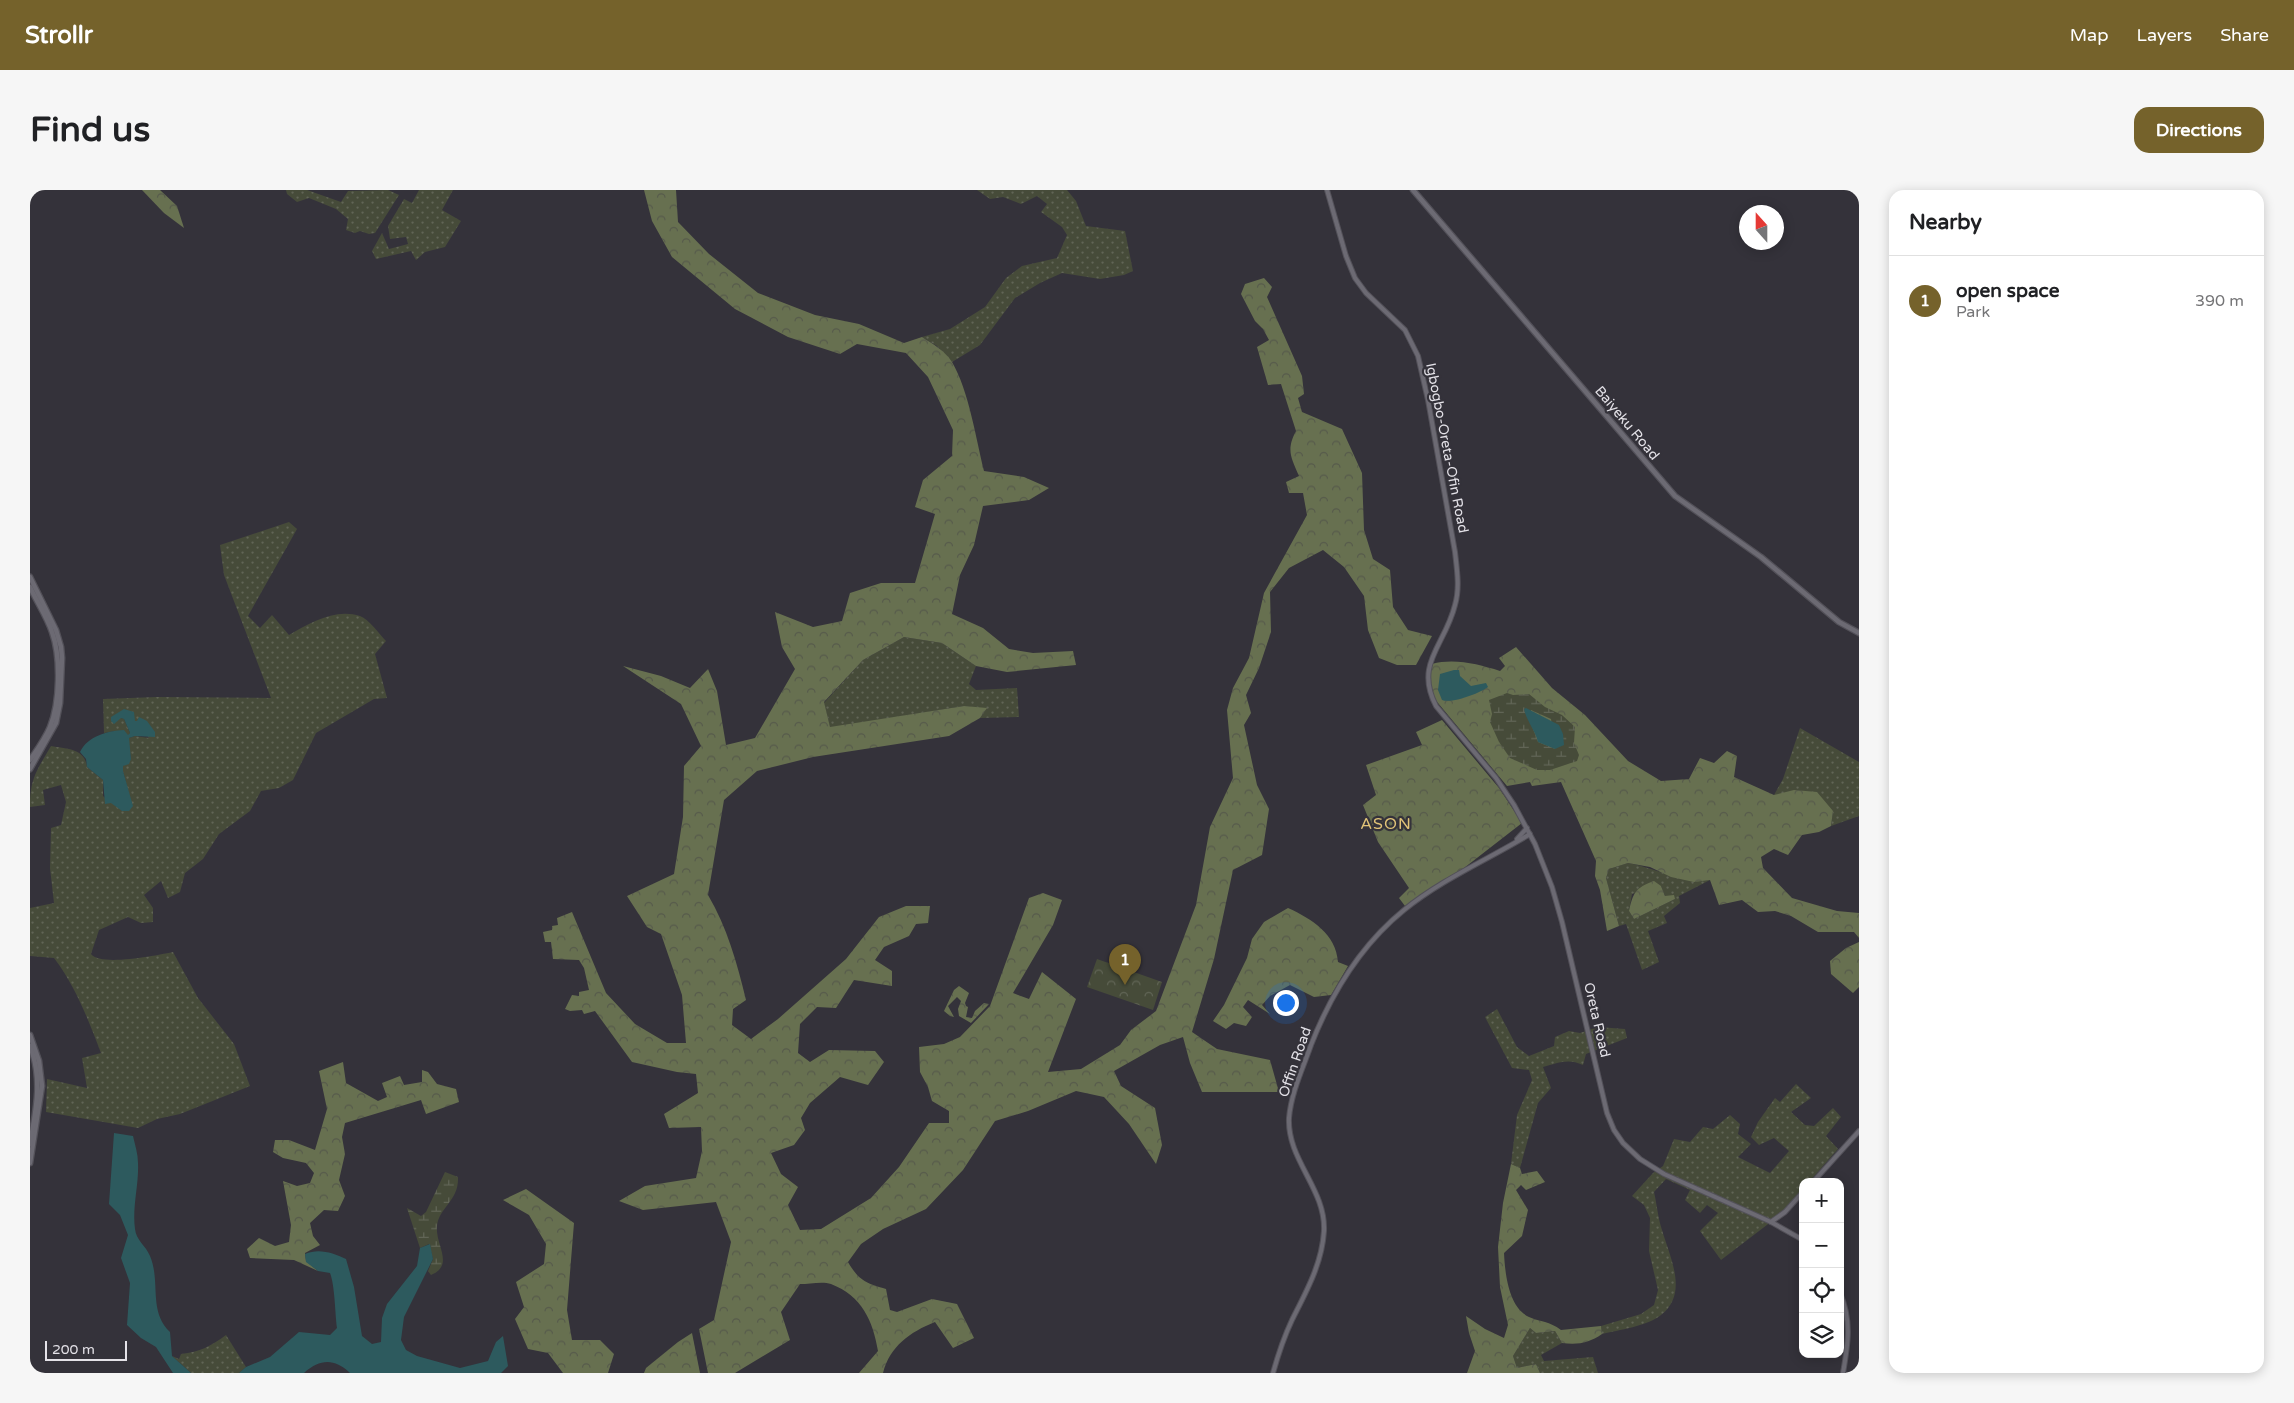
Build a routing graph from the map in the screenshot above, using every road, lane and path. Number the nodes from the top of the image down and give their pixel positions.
1 (1327, 190) edge
2 (1413, 190) edge
3 (30, 577) edge
4 (30, 587) edge
5 (1859, 633) edge
6 (1452, 725) joint
7 (30, 760) edge
8 (30, 769) edge
9 (1527, 828) junction
10 (1530, 834) junction
11 (1515, 841) junction
12 (30, 1035) edge
13 (30, 1046) edge
14 (1859, 1131) edge
15 (30, 1144) edge
16 (30, 1163) edge
17 (1816, 1178) edge
18 (1799, 1196) edge
19 (1772, 1222) junction
20 (1799, 1238) edge
21 (1844, 1306) edge
22 (1273, 1373) edge
23 (1844, 1373) edge

1 - 6 street, Igbogbo-Oreta-Ofin Road
2 - 5 main road, Baiyeku Road
3 - 8 main road
4 - 7 main road
6 - 9 street, Oreta Road
9 - 10 street, Oreta Road
9 - 11 street
10 - 11 street
10 - 19 street, Oreta Road
11 - 22 street, Offin Road
12 - 16 main road
13 - 15 main road
14 - 17 street
18 - 19 street
19 - 20 street, Oreta Road
21 - 23 street

